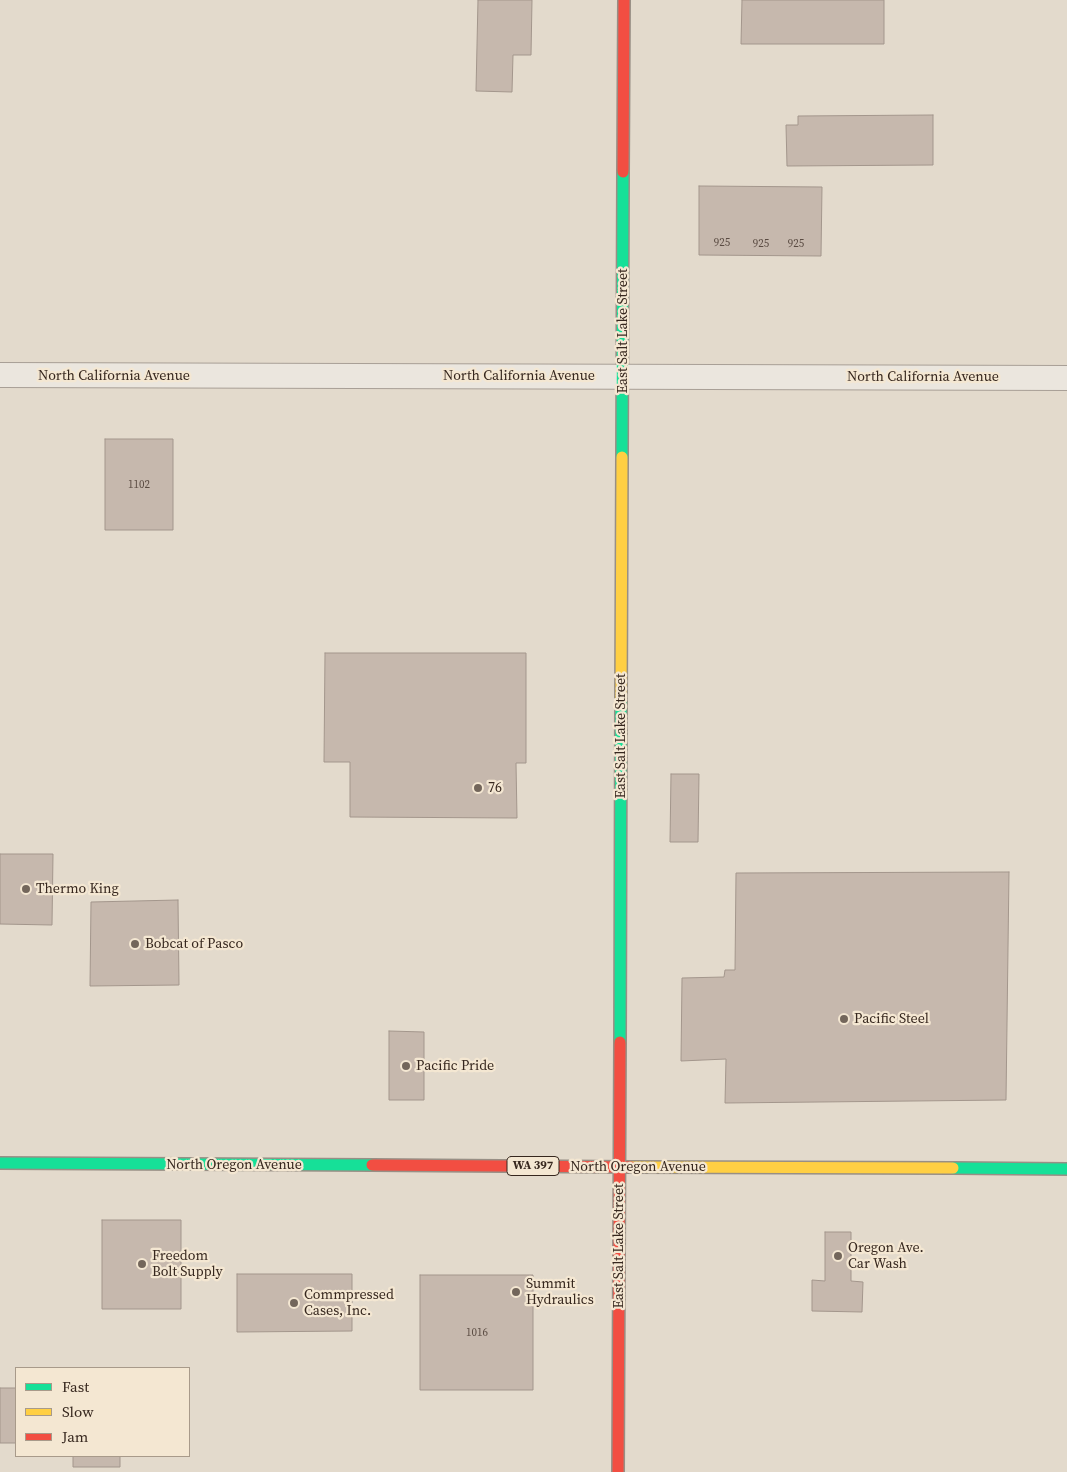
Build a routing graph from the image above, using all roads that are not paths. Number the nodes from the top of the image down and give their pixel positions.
1 (624, 0) edge
2 (0, 375) edge
3 (623, 377) junction
4 (1067, 378) edge
5 (0, 1164) edge
6 (620, 1167) junction
7 (1067, 1169) edge
8 (618, 1472) edge

1 - 3 street, East Salt Lake Street
2 - 3 street, North California Avenue
3 - 4 street, North California Avenue
3 - 6 street, East Salt Lake Street
5 - 6 street, North Oregon Avenue / WA 397
6 - 7 street, North Oregon Avenue / WA 397
6 - 8 street, East Salt Lake Street

